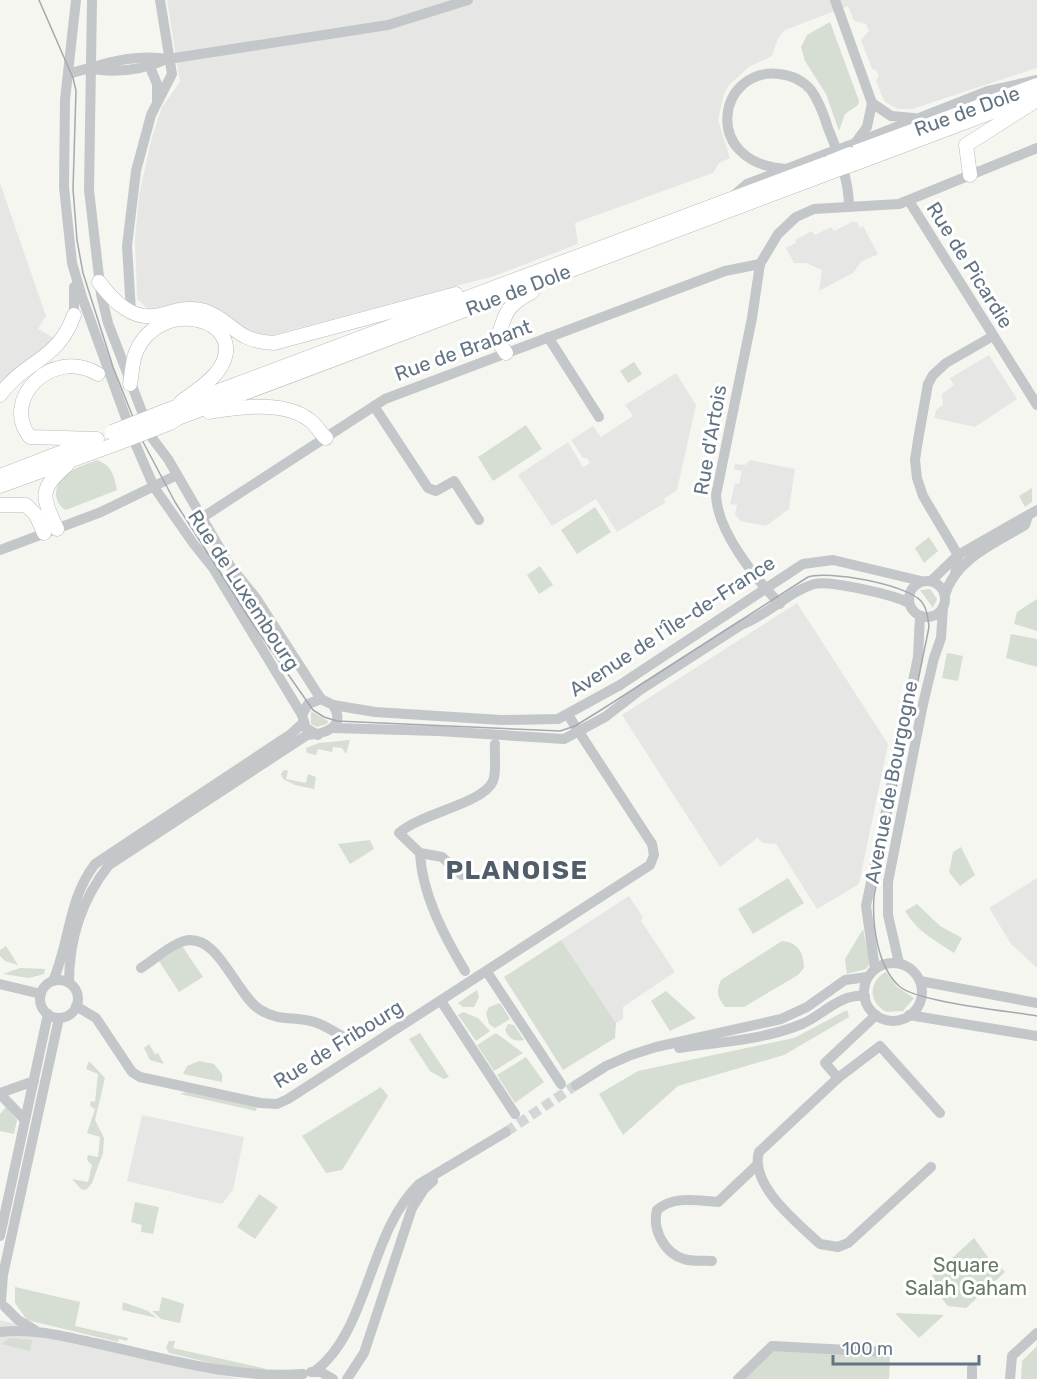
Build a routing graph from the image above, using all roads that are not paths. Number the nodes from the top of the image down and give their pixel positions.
1 (76, 0) edge
2 (92, 0) edge
3 (160, 0) edge
4 (835, 0) edge
5 (461, 1) edge
6 (168, 59) junction
7 (150, 67) junction
8 (91, 69) junction
9 (68, 74) junction
10 (1037, 80) edge
11 (1037, 85) edge
12 (1037, 97) edge
13 (157, 102) junction
14 (872, 103) junction
15 (914, 118) junction
16 (1037, 148) edge
17 (852, 152) junction
18 (831, 162) junction
19 (786, 169) junction
20 (970, 175) junction
21 (728, 200) junction
22 (909, 201) junction
23 (849, 207) junction
24 (72, 263) junction
25 (587, 264) junction
26 (760, 264) junction
27 (525, 276) junction
28 (99, 282) junction
29 (131, 311) junction
30 (74, 315) joint
31 (993, 336) junction
32 (548, 338) junction
33 (506, 353) junction
34 (98, 374) joint
35 (114, 384) junction
36 (130, 384) junction
37 (0, 395) edge
38 (1037, 405) edge
39 (374, 406) junction
40 (171, 416) junction
41 (599, 417) dead end
42 (114, 438) junction
43 (326, 438) junction
44 (97, 439) junction
45 (75, 458) junction
46 (177, 475) junction
47 (0, 476) edge
48 (0, 486) edge
49 (154, 487) junction
50 (0, 505) edge
51 (1032, 513) edge
52 (203, 517) junction
53 (479, 520) dead end
54 (50, 531) junction
55 (0, 550) edge
56 (958, 555) junction
57 (955, 575) junction
58 (926, 581) junction
59 (765, 588) junction
60 (945, 595) junction
61 (909, 603) junction
62 (780, 604) junction
63 (943, 607) junction
64 (920, 616) junction
65 (321, 699) junction
66 (333, 705) junction
67 (568, 715) junction
68 (302, 719) junction
69 (333, 729) junction
70 (580, 733) junction
71 (318, 735) junction
72 (495, 744) dead end
73 (420, 853) junction
74 (462, 875) dead end
75 (899, 963) junction
76 (141, 968) dead end
77 (465, 971) dead end
78 (487, 972) junction
79 (872, 973) junction
80 (53, 981) junction
81 (920, 981) junction
82 (69, 983) junction
83 (0, 984) edge
84 (41, 994) junction
85 (865, 996) junction
86 (438, 1002) junction
87 (1037, 1003) edge
88 (76, 1006) junction
89 (48, 1014) junction
90 (876, 1015) junction
91 (909, 1015) junction
92 (59, 1018) junction
93 (1037, 1036) edge
94 (350, 1040) dead end
95 (850, 1040) junction
96 (631, 1055) junction
97 (864, 1056) junction
98 (838, 1078) junction
99 (34, 1081) junction
100 (561, 1084) dead end
101 (576, 1085) tunnel mouth
102 (0, 1094) edge
103 (940, 1113) dead end
104 (515, 1114) dead end
105 (25, 1120) junction
106 (506, 1132) tunnel mouth
107 (757, 1165) junction
108 (931, 1167) dead end
109 (444, 1171) junction
110 (0, 1236) edge
111 (712, 1261) dead end
112 (2, 1303) edge
113 (35, 1330) junction
114 (0, 1332) edge
115 (1037, 1333) edge
116 (886, 1352) dead end
117 (183, 1364) junction
118 (315, 1371) junction
119 (299, 1376) edge
120 (223, 1379) edge
121 (333, 1379) edge
122 (347, 1379) edge
123 (738, 1379) edge
124 (1010, 1379) edge

1 - 9 street
2 - 8 street, Rue de Luxembourg
3 - 6 street
4 - 14 street
5 - 6 street
6 - 7 street
6 - 8 street
6 - 13 street
7 - 8 street
7 - 13 street
8 - 9 street
8 - 28 street, Rue de Luxembourg
9 - 24 street
10 - 15 street, Rue de Dole
11 - 17 main road, Rue de Dole
12 - 17 main road, Rue de Dole
12 - 20 main road
13 - 29 street
14 - 15 street
14 - 17 street
15 - 17 street, Rue de Dole
16 - 20 street
17 - 18 main road, Rue de Dole, bridge
17 - 18 street, Rue de Dole, bridge
18 - 19 street, Rue de Dole
18 - 21 main road, Rue de Dole
18 - 25 main road, Rue de Dole
19 - 21 street, Rue de Dole
19 - 23 street
20 - 22 street
21 - 27 main road, Rue de Dole
22 - 23 street, Rue de Picardie
22 - 31 street, Rue de Picardie
23 - 26 street, Rue de Picardie
24 - 30 street
24 - 35 street, Rue de Luxembourg
25 - 33 main road
25 - 40 main road, Rue de Dole
26 - 32 street, Rue de Brabant
26 - 59 street, Rue d'Artois
27 - 29 main road
27 - 40 main road, Rue de Dole
28 - 29 main road
28 - 36 street, Rue de Luxembourg
30 - 37 main road
31 - 38 street, Rue de Picardie
31 - 56 street
32 - 33 street, Rue de Brabant
32 - 41 street
33 - 39 street, Rue de Brabant
34 - 35 street
34 - 44 main road
35 - 49 street, Rue de Luxembourg
36 - 40 main road
36 - 46 street, Rue de Luxembourg
39 - 43 street, Rue de Brabant
39 - 53 street
40 - 42 main road, Rue de Dole, bridge
40 - 43 main road
42 - 44 main road, Rue de Dole
42 - 45 main road, Rue de Dole
43 - 52 street, Rue de Brabant
44 - 47 main road, Rue de Dole
45 - 48 main road, Rue de Dole
45 - 54 main road
46 - 49 street
46 - 52 street, Rue de Luxembourg
49 - 54 street
49 - 68 street, Rue de Luxembourg
50 - 54 main road
51 - 56 street
51 - 57 street
52 - 65 street, Rue de Luxembourg
54 - 55 street
56 - 57 street
56 - 58 street
57 - 60 street
58 - 59 street, Avenue de l’Île-de-France
58 - 60 street
58 - 61 street
59 - 62 street, Rue d'Artois
59 - 67 street, Avenue de l’Île-de-France
60 - 63 street
61 - 62 street, Avenue de l’Île-de-France
61 - 64 street
62 - 70 street, Avenue de l’Île-de-France
63 - 64 street
63 - 75 street, Avenue de Bourgogne
64 - 79 street, Avenue de Bourgogne
65 - 66 street
65 - 68 street
66 - 67 street, Avenue de l’Île-de-France
66 - 69 street
67 - 70 street
68 - 71 street
68 - 80 street
69 - 70 street, Avenue de l’Île-de-France
69 - 71 street
70 - 78 street, Rue de Fribourg
71 - 82 street
72 - 73 street
73 - 74 street
73 - 77 street
75 - 79 street
75 - 81 street
76 - 94 street
78 - 86 street, Rue de Fribourg
78 - 100 street
79 - 85 street
79 - 96 street
80 - 82 street
80 - 84 street
81 - 87 street
81 - 91 street
82 - 88 street
83 - 84 street
84 - 89 street
85 - 90 street
85 - 96 street
86 - 88 street, Rue de Fribourg
86 - 104 street
88 - 92 street
89 - 92 street
89 - 99 street
90 - 91 street
90 - 95 street
91 - 93 street
92 - 112 street
95 - 97 street
95 - 98 street
96 - 101 street
97 - 98 street
97 - 103 street
98 - 107 street
99 - 102 street
99 - 105 street
102 - 105 street
105 - 110 street
106 - 109 street
107 - 108 street
107 - 111 street
109 - 118 street
109 - 122 street
112 - 113 street
112 - 114 street
113 - 114 street
113 - 117 street
115 - 124 street
116 - 123 street
117 - 119 street
117 - 120 street
118 - 119 street
118 - 121 street

